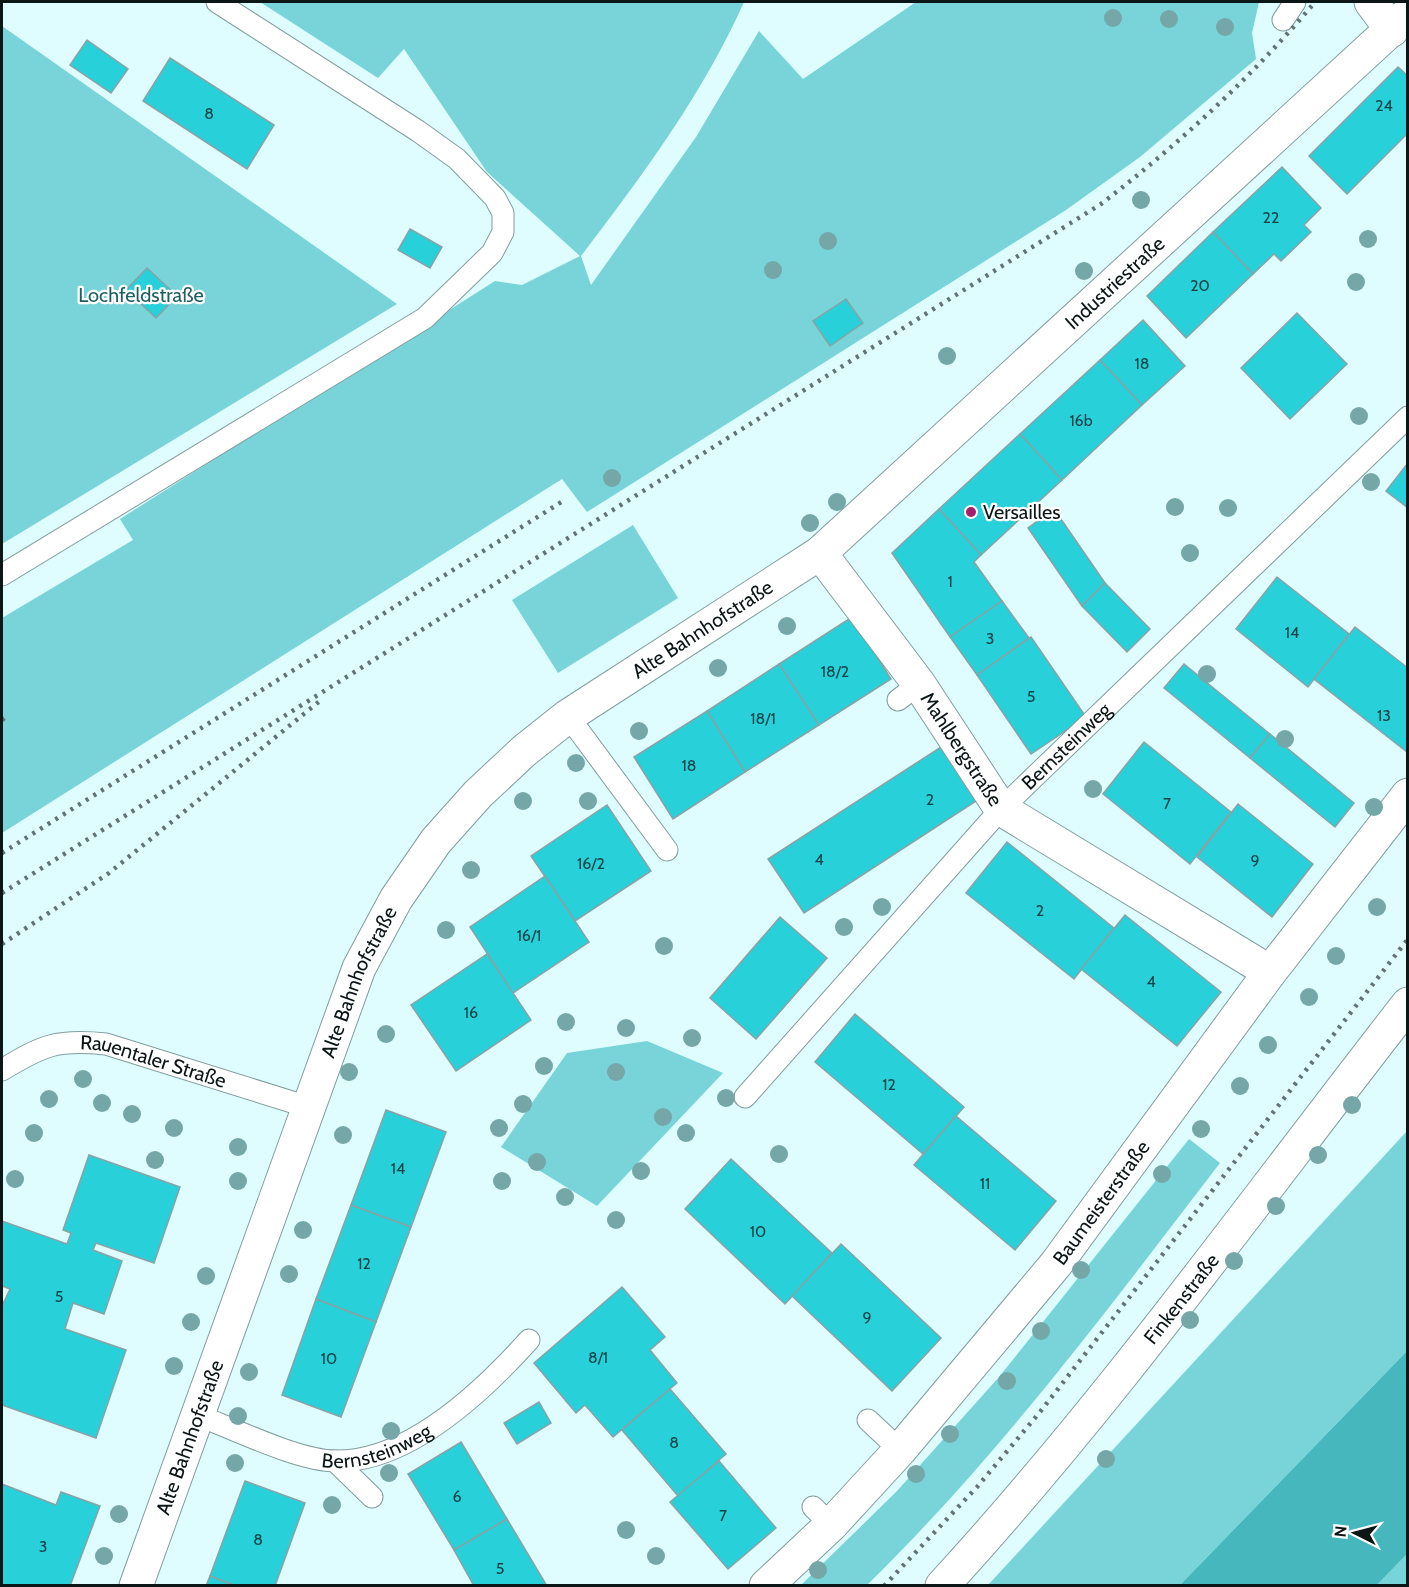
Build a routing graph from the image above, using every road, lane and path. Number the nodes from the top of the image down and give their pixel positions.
1 (217, 2) edge
2 (1295, 2) edge
3 (1371, 2) edge
4 (1283, 20) dead end
5 (1402, 22) edge
6 (1407, 417) edge
7 (820, 553) junction
8 (2, 575) edge
9 (568, 716) junction
10 (1407, 795) edge
11 (1001, 809) junction
12 (667, 850) dead end
13 (1270, 972) junction
14 (1407, 1004) edge
15 (2, 1070) edge
16 (745, 1097) dead end
17 (308, 1107) junction
18 (529, 1340) dead end
19 (197, 1415) junction
20 (868, 1419) dead end
21 (900, 1450) junction
22 (335, 1461) junction
23 (372, 1497) dead end
24 (136, 1586) edge
25 (766, 1586) edge
26 (942, 1586) edge

1 - 8 lane
2 - 4 lane
3 - 5 street
5 - 7 street, Industriestraße
6 - 11 lane, Bernsteinweg
7 - 9 street, Alte Bahnhofstraße
7 - 11 street, Mahlbergstraße
9 - 12 lane
9 - 17 street, Alte Bahnhofstraße
10 - 13 street, Baumeisterstraße
11 - 13 street, Mahlbergstraße
11 - 16 lane, Bernsteinweg
13 - 21 street, Baumeisterstraße
14 - 26 street, Finkenstraße
15 - 17 lane, Rauentaler Straße
17 - 19 street, Alte Bahnhofstraße
18 - 22 lane, Bernsteinweg
19 - 22 lane, Bernsteinweg
19 - 24 street, Alte Bahnhofstraße
20 - 21 lane
21 - 25 street, Baumeisterstraße
22 - 23 lane

